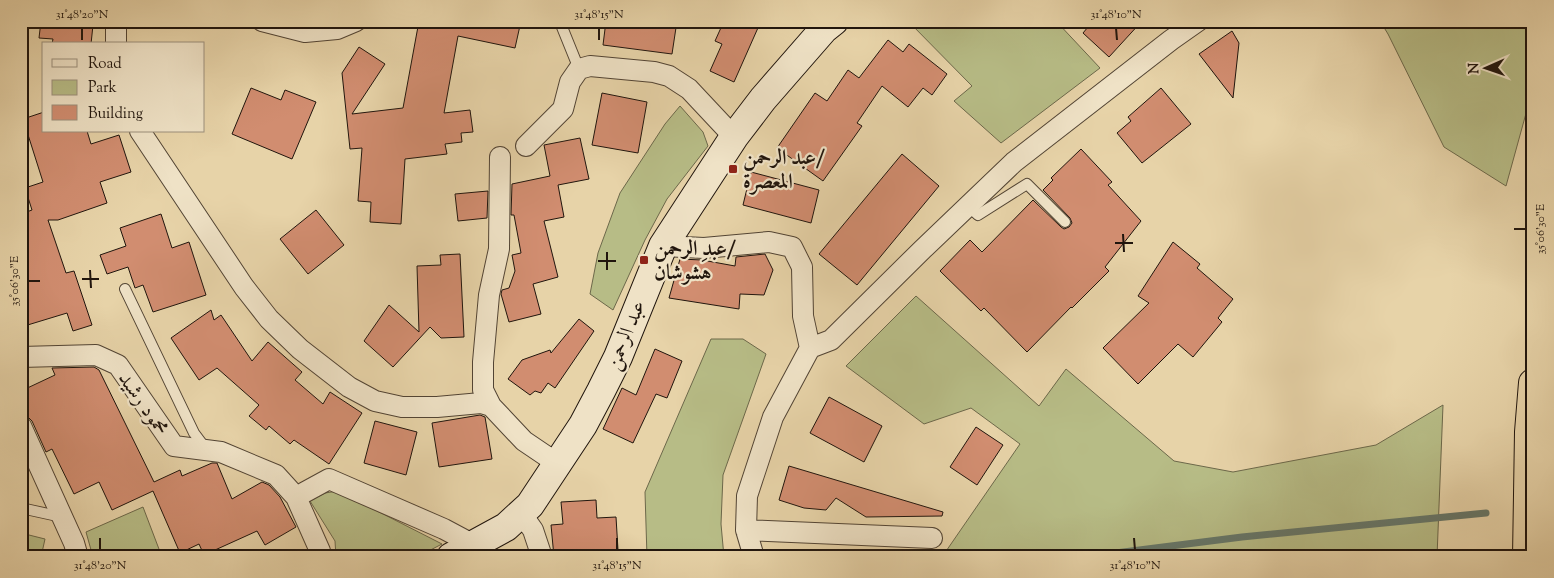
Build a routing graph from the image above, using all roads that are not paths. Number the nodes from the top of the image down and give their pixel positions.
1 (116, 21) edge
2 (262, 21) edge
3 (356, 21) edge
4 (561, 21) edge
5 (834, 21) edge
6 (1198, 21) edge
7 (116, 42) edge
8 (580, 69) junction
9 (141, 132) edge
10 (734, 137) junction
11 (526, 146) dead end
12 (500, 157) dead end
13 (968, 206) junction
14 (1065, 222) dead end
15 (663, 246) junction
16 (125, 289) dead end
17 (810, 348) junction
18 (21, 357) edge
19 (1533, 383) edge
20 (491, 406) junction
21 (21, 426) edge
22 (207, 450) junction
23 (558, 464) junction
24 (296, 497) junction
25 (21, 508) edge
26 (521, 513) junction
27 (63, 517) junction
28 (746, 530) junction
29 (932, 538) dead end
30 (468, 553) edge
31 (78, 557) edge
32 (319, 557) edge
33 (542, 557) edge
34 (754, 557) edge
35 (1527, 557) edge

1 - 7 street
2 - 3 street
4 - 8 lane
5 - 10 street, عبد الرحمن
6 - 13 street
8 - 10 street
8 - 11 street
9 - 20 street
10 - 15 street, عبد الرحمن
12 - 20 street
13 - 14 lane
13 - 17 street
15 - 17 street
15 - 23 street, عبد الرحمن
16 - 22 lane
17 - 28 street
18 - 22 street, محمود رشيد
19 - 35 highway
20 - 23 street
21 - 27 street
22 - 24 street, محمود رشيد
23 - 26 street, عبد الرحمن
24 - 30 street
24 - 32 street, محمود رشيد
25 - 27 lane
26 - 30 street, عبد الرحمن
26 - 33 street
27 - 31 street
28 - 29 street
28 - 34 street

